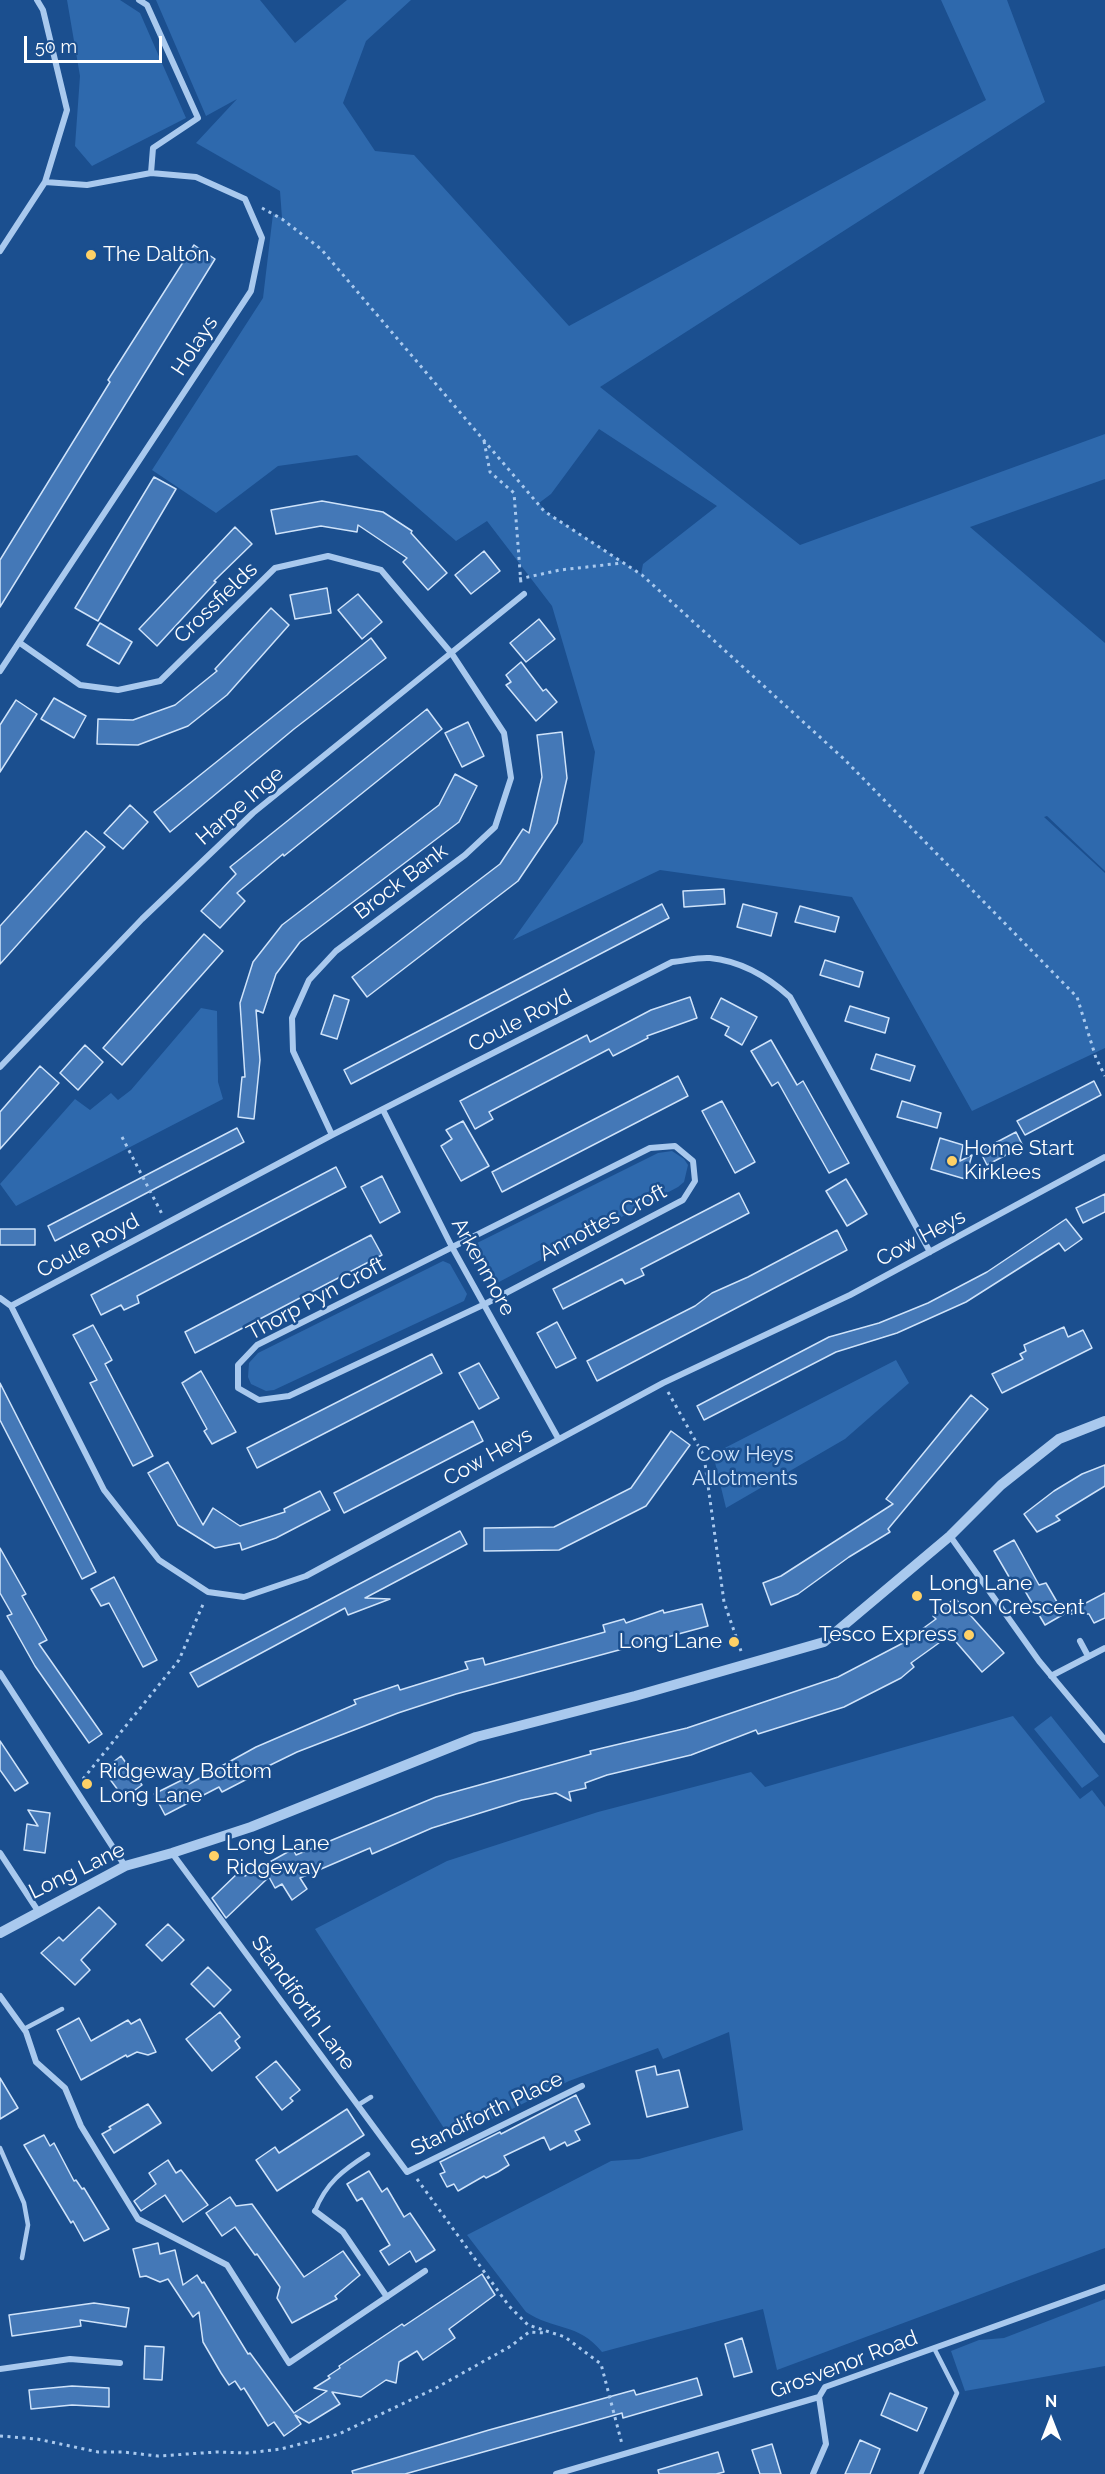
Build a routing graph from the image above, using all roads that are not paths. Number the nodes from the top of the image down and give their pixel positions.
1 (37, 0) edge
2 (139, 0) edge
3 (151, 173) junction
4 (45, 182) junction
5 (0, 251) edge
6 (525, 594) road end
7 (20, 643) junction
8 (452, 654) junction
9 (0, 671) edge
10 (0, 1066) edge
11 (383, 1110) junction
12 (332, 1135) junction
13 (1105, 1158) edge
14 (452, 1247) junction
15 (930, 1252) junction
16 (0, 1298) edge
17 (485, 1304) junction
18 (11, 1306) junction
19 (1105, 1420) edge
20 (558, 1438) junction
21 (950, 1536) junction
22 (1080, 1641) dead end
23 (1105, 1648) edge
24 (1088, 1656) junction
25 (0, 1673) edge
26 (1051, 1676) junction
27 (1105, 1740) edge
28 (0, 1853) edge
29 (172, 1853) junction
30 (125, 1866) junction
31 (38, 1911) junction
32 (0, 1933) edge
33 (0, 1996) edge
34 (62, 2009) dead end
35 (24, 2029) junction
36 (582, 2086) dead end
37 (371, 2097) dead end
38 (358, 2105) junction
39 (0, 2148) edge
40 (368, 2154) dead end
41 (409, 2172) joint
42 (315, 2211) joint
43 (22, 2258) dead end
44 (425, 2271) dead end
45 (1105, 2287) edge
46 (387, 2297) junction
47 (934, 2349) junction
48 (120, 2363) dead end
49 (0, 2369) edge
50 (819, 2397) junction
51 (556, 2474) edge
52 (813, 2474) edge
53 (921, 2474) edge

1 - 4 street
2 - 3 street
3 - 4 street
3 - 7 street, Holays
4 - 5 street
6 - 8 street, Harpe Inge
7 - 8 street, Crossfields
7 - 9 street, Holays
8 - 10 street, Harpe Inge
8 - 12 street, Brock Bank
11 - 12 street, Coule Royd
11 - 14 street, Arkenmore
11 - 15 street, Coule Royd
12 - 18 street, Coule Royd
13 - 15 street, Cow Heys
14 - 17 street, Arkenmore
14 - 17 street, Annottes Croft
14 - 17 street, Thorp Pyn Croft
15 - 20 street, Cow Heys
16 - 18 street, Cow Heys
17 - 20 street, Arkenmore
18 - 20 street, Cow Heys
19 - 21 street, Long Lane
21 - 26 street
21 - 29 street, Long Lane
22 - 24 street
23 - 24 street
24 - 26 street
25 - 30 street
26 - 27 street
28 - 31 street
29 - 30 street, Long Lane
29 - 38 street, Standiforth Lane
30 - 31 street, Long Lane
31 - 32 street, Long Lane
33 - 35 street
34 - 35 lane
35 - 46 street
36 - 41 street, Standiforth Place
37 - 38 lane
38 - 41 street, Standiforth Lane
39 - 43 lane
40 - 42 lane
42 - 46 street
44 - 46 street
45 - 47 street, Grosvenor Road
47 - 50 street, Grosvenor Road
47 - 53 lane
48 - 49 street
50 - 51 street, Grosvenor Road
50 - 52 street

